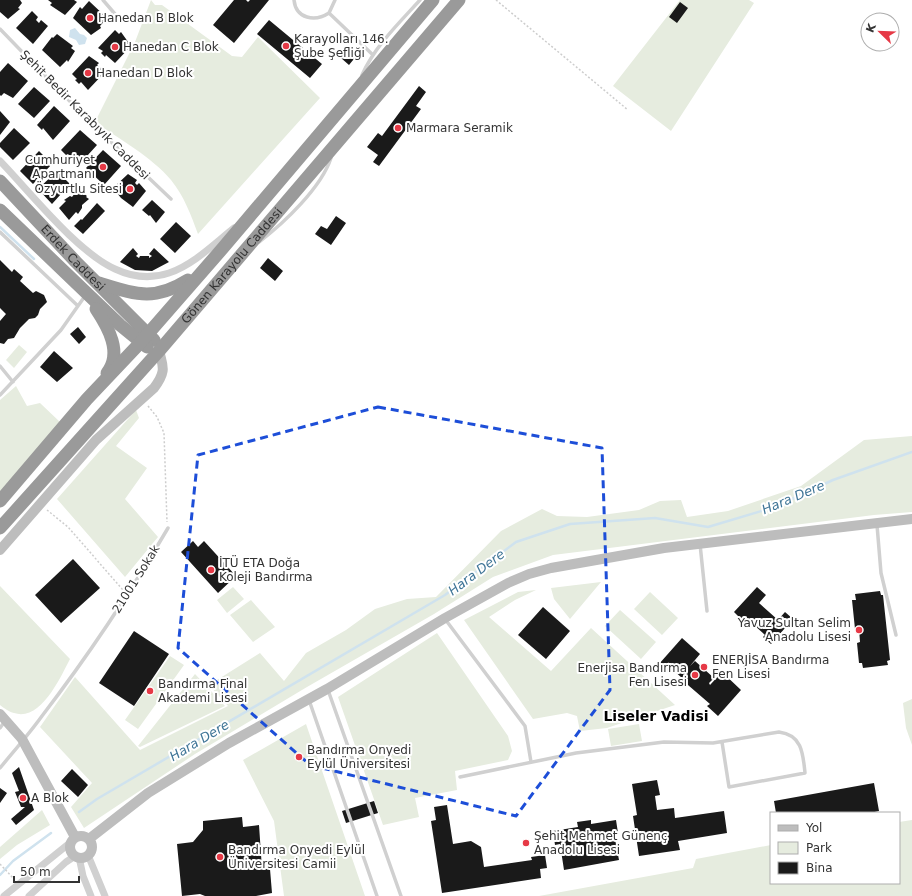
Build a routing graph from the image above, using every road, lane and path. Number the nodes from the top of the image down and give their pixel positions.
1 (103, 0) edge
2 (294, 0) edge
3 (335, 0) edge
4 (420, 0) edge
5 (433, 0) edge
6 (460, 0) edge
7 (496, 0) edge
8 (329, 13) junction
9 (116, 14) dead end
10 (0, 30) edge
11 (373, 55) junction
12 (356, 90) junction
13 (628, 110) dead end
14 (0, 161) edge
15 (0, 181) edge
16 (171, 199) dead end
17 (0, 210) edge
18 (250, 216) junction
19 (0, 232) edge
20 (222, 248) junction
21 (206, 267) junction
22 (96, 282) junction
23 (87, 294) junction
24 (78, 306) junction
25 (144, 338) junction
26 (158, 351) junction
27 (0, 366) edge
28 (13, 382) junction
29 (0, 395) edge
30 (87, 399) junction
31 (141, 399) junction
32 (0, 501) edge
33 (39, 505) junction
34 (912, 518) edge
35 (876, 522) junction
36 (0, 528) edge
37 (168, 528) joint
38 (700, 543) junction
39 (0, 550) edge
40 (127, 595) junction
41 (706, 611) dead end
42 (445, 618) junction
43 (896, 635) dead end
44 (327, 688) junction
45 (309, 699) junction
46 (2, 721) edge
47 (22, 739) junction
48 (722, 742) junction
49 (531, 762) junction
50 (0, 768) edge
51 (460, 777) dead end
52 (73, 839) junction
53 (89, 839) junction
54 (81, 856) junction
55 (0, 864) edge
56 (13, 879) dead end
57 (4, 896) edge
58 (29, 896) edge
59 (91, 896) edge
60 (105, 896) edge
61 (378, 896) edge
62 (401, 896) edge

1 - 9 lane
2 - 8 lane
3 - 8 lane
4 - 11 lane
5 - 12 highway, Gönen Karayolu Caddesi
6 - 26 highway, Gönen Karayolu Caddesi
7 - 13 path
8 - 11 lane
10 - 16 lane, Şehit Bedir Karabıyık Caddesi
11 - 12 lane
12 - 18 highway, Gönen Karayolu Caddesi
14 - 18 street
15 - 22 highway, Erdek Caddesi
17 - 23 highway, Erdek Caddesi
18 - 20 highway, Gönen Karayolu Caddesi
19 - 24 lane
20 - 21 highway, Gönen Karayolu Caddesi
20 - 26 street
21 - 22 highway
21 - 25 highway, Gönen Karayolu Caddesi
22 - 25 highway, Erdek Caddesi
23 - 24 lane
23 - 25 highway, Erdek Caddesi
23 - 30 highway
24 - 28 lane
25 - 26 highway
25 - 30 highway, Gönen Karayolu Caddesi
26 - 31 street
26 - 36 highway, Gönen Karayolu Caddesi
27 - 28 lane
28 - 29 lane
30 - 32 highway, Gönen Karayolu Caddesi
31 - 33 street
31 - 37 path
33 - 39 street
33 - 40 path
34 - 35 street
35 - 38 street
35 - 43 lane
37 - 40 lane, 21001 Sokak
38 - 41 lane
38 - 42 street
40 - 47 lane, 21001 Sokak
42 - 44 street
42 - 49 lane
44 - 45 street
44 - 62 lane
45 - 53 street
45 - 61 lane
46 - 47 street
47 - 50 lane, 21001 Sokak
47 - 52 street
48 - 48 lane
48 - 49 lane
49 - 51 lane
52 - 53 street
52 - 54 street
52 - 57 street
53 - 54 street
54 - 58 street
54 - 59 street
54 - 60 street
55 - 56 path

